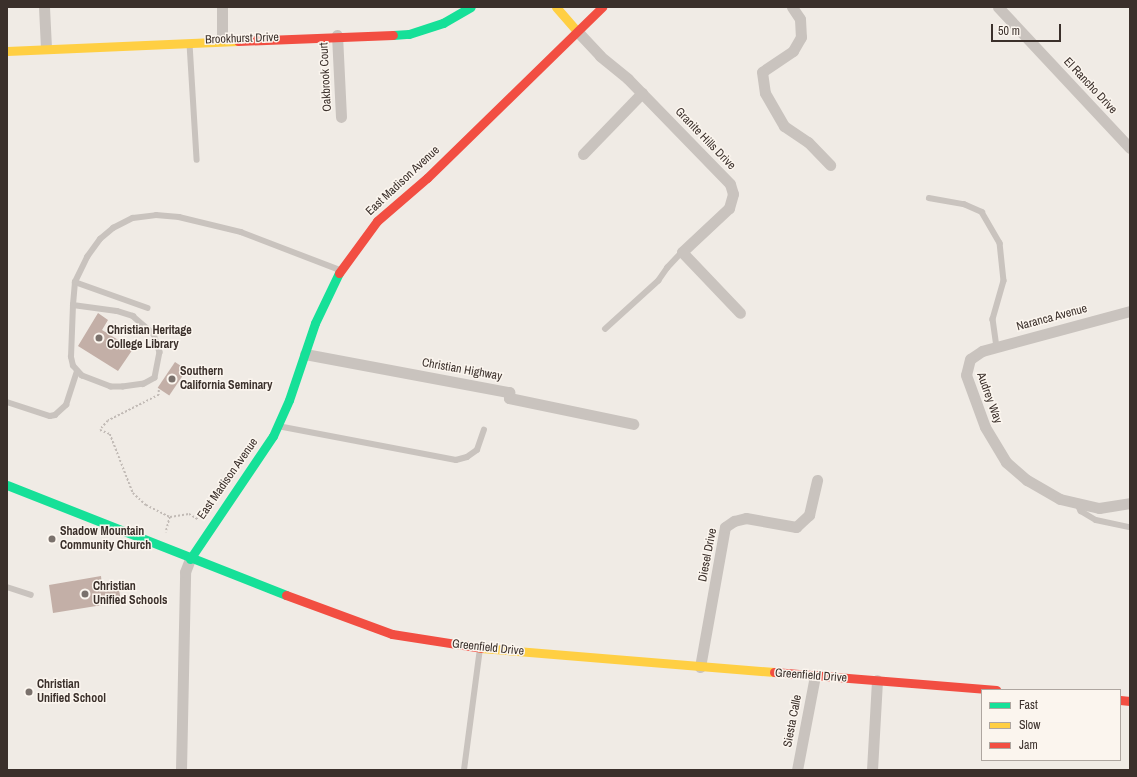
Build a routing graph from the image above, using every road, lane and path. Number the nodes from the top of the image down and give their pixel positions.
1 (44, 7) edge
2 (222, 7) edge
3 (471, 7) edge
4 (556, 7) edge
5 (602, 7) edge
6 (792, 7) edge
7 (998, 7) edge
8 (577, 31) junction
9 (338, 35) junction
10 (222, 40) junction
11 (190, 41) junction
12 (46, 48) junction
13 (7, 51) edge
14 (642, 93) junction
15 (341, 117) dead end
16 (1130, 148) edge
17 (583, 154) dead end
18 (197, 160) dead end
19 (830, 165) dead end
20 (929, 198) dead end
21 (682, 252) junction
22 (340, 270) junction
23 (75, 282) junction
24 (73, 305) junction
25 (148, 308) dead end
26 (1130, 311) edge
27 (740, 314) dead end
28 (605, 329) dead end
29 (997, 347) junction
30 (982, 351) joint
31 (305, 354) junction
32 (77, 372) junction
33 (159, 390) dead end
34 (7, 402) edge
35 (633, 424) dead end
36 (278, 425) junction
37 (484, 430) dead end
38 (817, 480) dead end
39 (7, 485) edge
40 (1077, 503) junction
41 (1130, 503) edge
42 (170, 517) junction
43 (199, 520) dead end
44 (1130, 527) edge
45 (166, 532) dead end
46 (190, 559) junction
47 (7, 588) edge
48 (31, 595) dead end
49 (480, 648) junction
50 (700, 667) junction
51 (815, 676) junction
52 (877, 680) junction
53 (984, 689) edge
54 (181, 770) edge
55 (464, 770) edge
56 (797, 770) edge
57 (872, 770) edge

1 - 12 street
2 - 10 street
3 - 9 street, Brookhurst Drive
4 - 8 street, Granite Hills Drive
5 - 8 street, East Madison Avenue
6 - 19 street
7 - 16 street, El Rancho Drive
8 - 14 street, Granite Hills Drive
8 - 22 street, East Madison Avenue
9 - 10 street, Brookhurst Drive
9 - 15 street, Oakbrook Court
10 - 11 street, Brookhurst Drive
11 - 12 street, Brookhurst Drive
11 - 18 lane
12 - 13 street, Brookhurst Drive
14 - 17 street
14 - 21 street, Granite Hills Drive
20 - 29 lane
21 - 27 street
21 - 28 lane
22 - 23 lane
22 - 31 street, East Madison Avenue
23 - 24 lane
23 - 25 lane
24 - 32 lane
24 - 32 lane
26 - 29 street, Naranca Avenue
29 - 30 street, Naranca Avenue
30 - 40 street, Audrey Way
31 - 35 street, Christian Highway
31 - 36 street, East Madison Avenue
32 - 34 lane
33 - 42 path
36 - 37 lane
36 - 46 street, East Madison Avenue
38 - 50 street, Diesel Drive
39 - 46 street, Greenfield Drive
40 - 41 street, Audrey Way
40 - 44 lane
42 - 43 path
42 - 45 path
46 - 49 street, Greenfield Drive
46 - 54 street, East Madison Avenue
47 - 48 lane
49 - 50 street, Greenfield Drive
49 - 55 lane
50 - 51 street, Greenfield Drive
51 - 52 street, Greenfield Drive
51 - 56 street, Siesta Calle
52 - 53 street, Greenfield Drive
52 - 57 street

